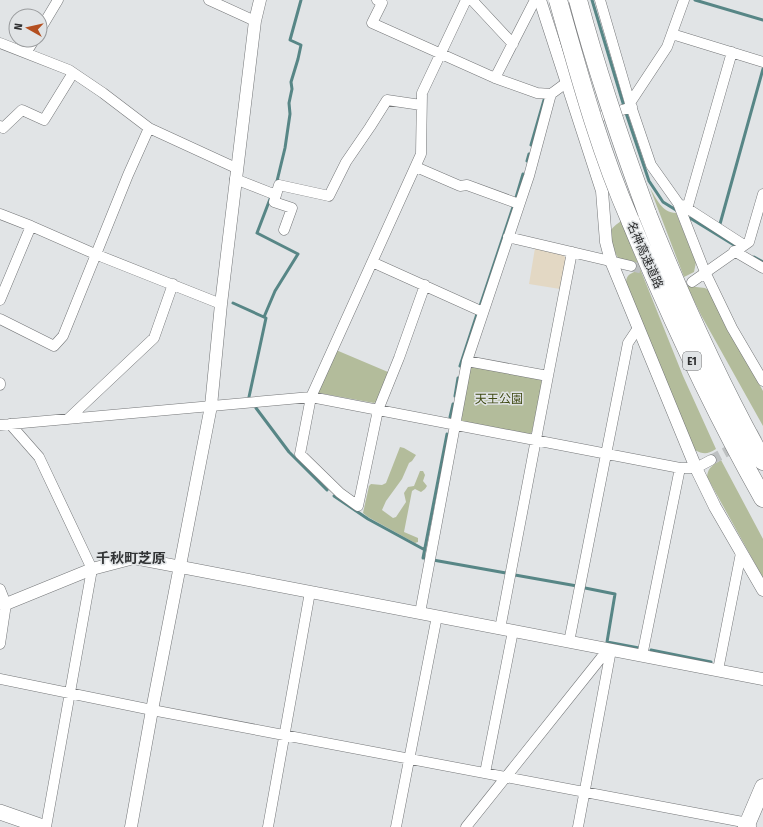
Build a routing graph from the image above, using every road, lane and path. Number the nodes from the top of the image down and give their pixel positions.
1 (58, 0) edge
2 (209, 0) edge
3 (260, 0) edge
4 (377, 0) edge
5 (466, 0) edge
6 (472, 0) edge
7 (535, 0) edge
8 (540, 0) edge
9 (558, 0) edge
10 (578, 0) edge
11 (600, 0) edge
12 (684, 0) edge
13 (48, 17) edge
14 (254, 21) junction
15 (672, 34) junction
16 (0, 43) edge
17 (513, 44) junction
18 (29, 48) edge
19 (732, 52) junction
20 (26, 53) junction
21 (440, 54) junction
22 (763, 62) edge
23 (73, 73) junction
24 (495, 78) junction
25 (566, 83) junction
26 (551, 94) junction
27 (421, 105) junction
28 (628, 107) junction
29 (579, 123) junction
30 (0, 126) edge
31 (149, 128) junction
32 (416, 166) junction
33 (236, 173) junction
34 (763, 194) edge
35 (276, 195) junction
36 (678, 203) junction
37 (519, 204) junction
38 (687, 209) junction
39 (0, 214) edge
40 (31, 226) junction
41 (284, 230) dead end
42 (508, 237) junction
43 (744, 245) junction
44 (734, 251) junction
45 (572, 252) junction
46 (95, 254) junction
47 (611, 261) junction
48 (372, 262) junction
49 (631, 266) tunnel mouth
50 (763, 268) edge
51 (705, 272) junction
52 (692, 282) dead end
53 (173, 284) junction
54 (424, 285) junction
55 (2, 287) edge
56 (0, 300) edge
57 (221, 304) junction
58 (483, 312) junction
59 (0, 319) edge
60 (638, 328) junction
61 (467, 361) junction
62 (548, 376) junction
63 (763, 381) edge
64 (311, 397) junction
65 (211, 406) junction
66 (378, 410) junction
67 (68, 419) junction
68 (5, 425) edge
69 (455, 425) junction
70 (536, 441) junction
71 (605, 454) junction
72 (711, 460) tunnel mouth
73 (763, 461) edge
74 (680, 468) junction
75 (696, 468) junction
76 (763, 498) edge
77 (741, 553) junction
78 (179, 567) junction
79 (92, 569) junction
80 (0, 589) edge
81 (763, 590) edge
82 (310, 592) junction
83 (3, 603) edge
84 (420, 613) junction
85 (437, 616) junction
86 (500, 628) junction
87 (513, 631) junction
88 (569, 642) junction
89 (0, 644) edge
90 (611, 650) junction
91 (642, 656) junction
92 (718, 670) junction
93 (0, 679) edge
94 (763, 679) edge
95 (70, 693) junction
96 (152, 710) junction
97 (285, 734) junction
98 (410, 758) junction
99 (485, 773) junction
100 (506, 777) junction
101 (763, 787) edge
102 (584, 792) junction
103 (0, 812) edge
104 (748, 826) edge
105 (43, 827) edge
106 (46, 827) edge
107 (131, 827) edge
108 (268, 827) edge
109 (396, 827) edge
110 (466, 827) edge
111 (578, 827) edge

1 - 13 street
2 - 14 street
3 - 14 street
4 - 21 street
5 - 21 street
6 - 17 street
7 - 17 street
8 - 25 street
9 - 76 highway, 名神高速道路 / E1, bridge
10 - 73 highway, 名神高速道路 / E1, bridge
11 - 28 street
12 - 15 street
14 - 33 street
15 - 19 street
15 - 28 street
16 - 20 street
17 - 24 street
18 - 20 street
19 - 22 street
19 - 38 street
20 - 23 street
21 - 24 street
21 - 27 street
23 - 30 street
23 - 31 street
24 - 26 street
25 - 26 street
25 - 29 street
26 - 37 street
27 - 32 street
27 - 35 street
28 - 29 street
28 - 36 street
29 - 47 street
31 - 33 street
31 - 46 street
32 - 37 street
32 - 48 street
33 - 35 street
33 - 57 street
34 - 43 street
35 - 41 street
36 - 38 street
36 - 51 street
37 - 42 street
38 - 43 street
39 - 40 street
40 - 46 street
40 - 55 street
42 - 45 street
42 - 58 street
43 - 44 street
44 - 50 street
44 - 51 street
45 - 47 street
45 - 62 street
46 - 53 street
46 - 59 street
47 - 49 street
47 - 60 street
48 - 54 street
48 - 64 street
51 - 52 street
51 - 63 street
53 - 57 street
53 - 67 street
54 - 58 street
54 - 66 street
55 - 56 street
57 - 65 street
58 - 61 street
60 - 71 street
60 - 75 street
61 - 62 street
61 - 69 street
62 - 70 street
64 - 65 street
64 - 66 street
64 - 66 street
65 - 67 street
65 - 78 street
66 - 69 street
67 - 68 street
68 - 79 street
69 - 70 street
69 - 84 street
70 - 71 street
70 - 86 street
71 - 74 street
71 - 88 street
72 - 75 street
74 - 75 street
74 - 91 street
75 - 77 street
77 - 81 street
77 - 92 street
78 - 79 street
78 - 82 street
78 - 96 street
79 - 83 street
79 - 95 street
80 - 83 street
82 - 84 street
82 - 97 street
83 - 89 street
84 - 85 street
85 - 86 street
85 - 98 street
86 - 87 street
87 - 88 street
87 - 99 street
88 - 90 street
90 - 91 street
90 - 100 street
90 - 102 street
91 - 92 street
92 - 94 street
93 - 95 street
95 - 96 street
95 - 106 street
96 - 97 street
96 - 107 street
97 - 98 street
97 - 108 street
98 - 99 street
98 - 109 street
99 - 100 street
100 - 102 street
100 - 110 street
101 - 104 highway
102 - 104 street
102 - 111 street
103 - 105 main road

